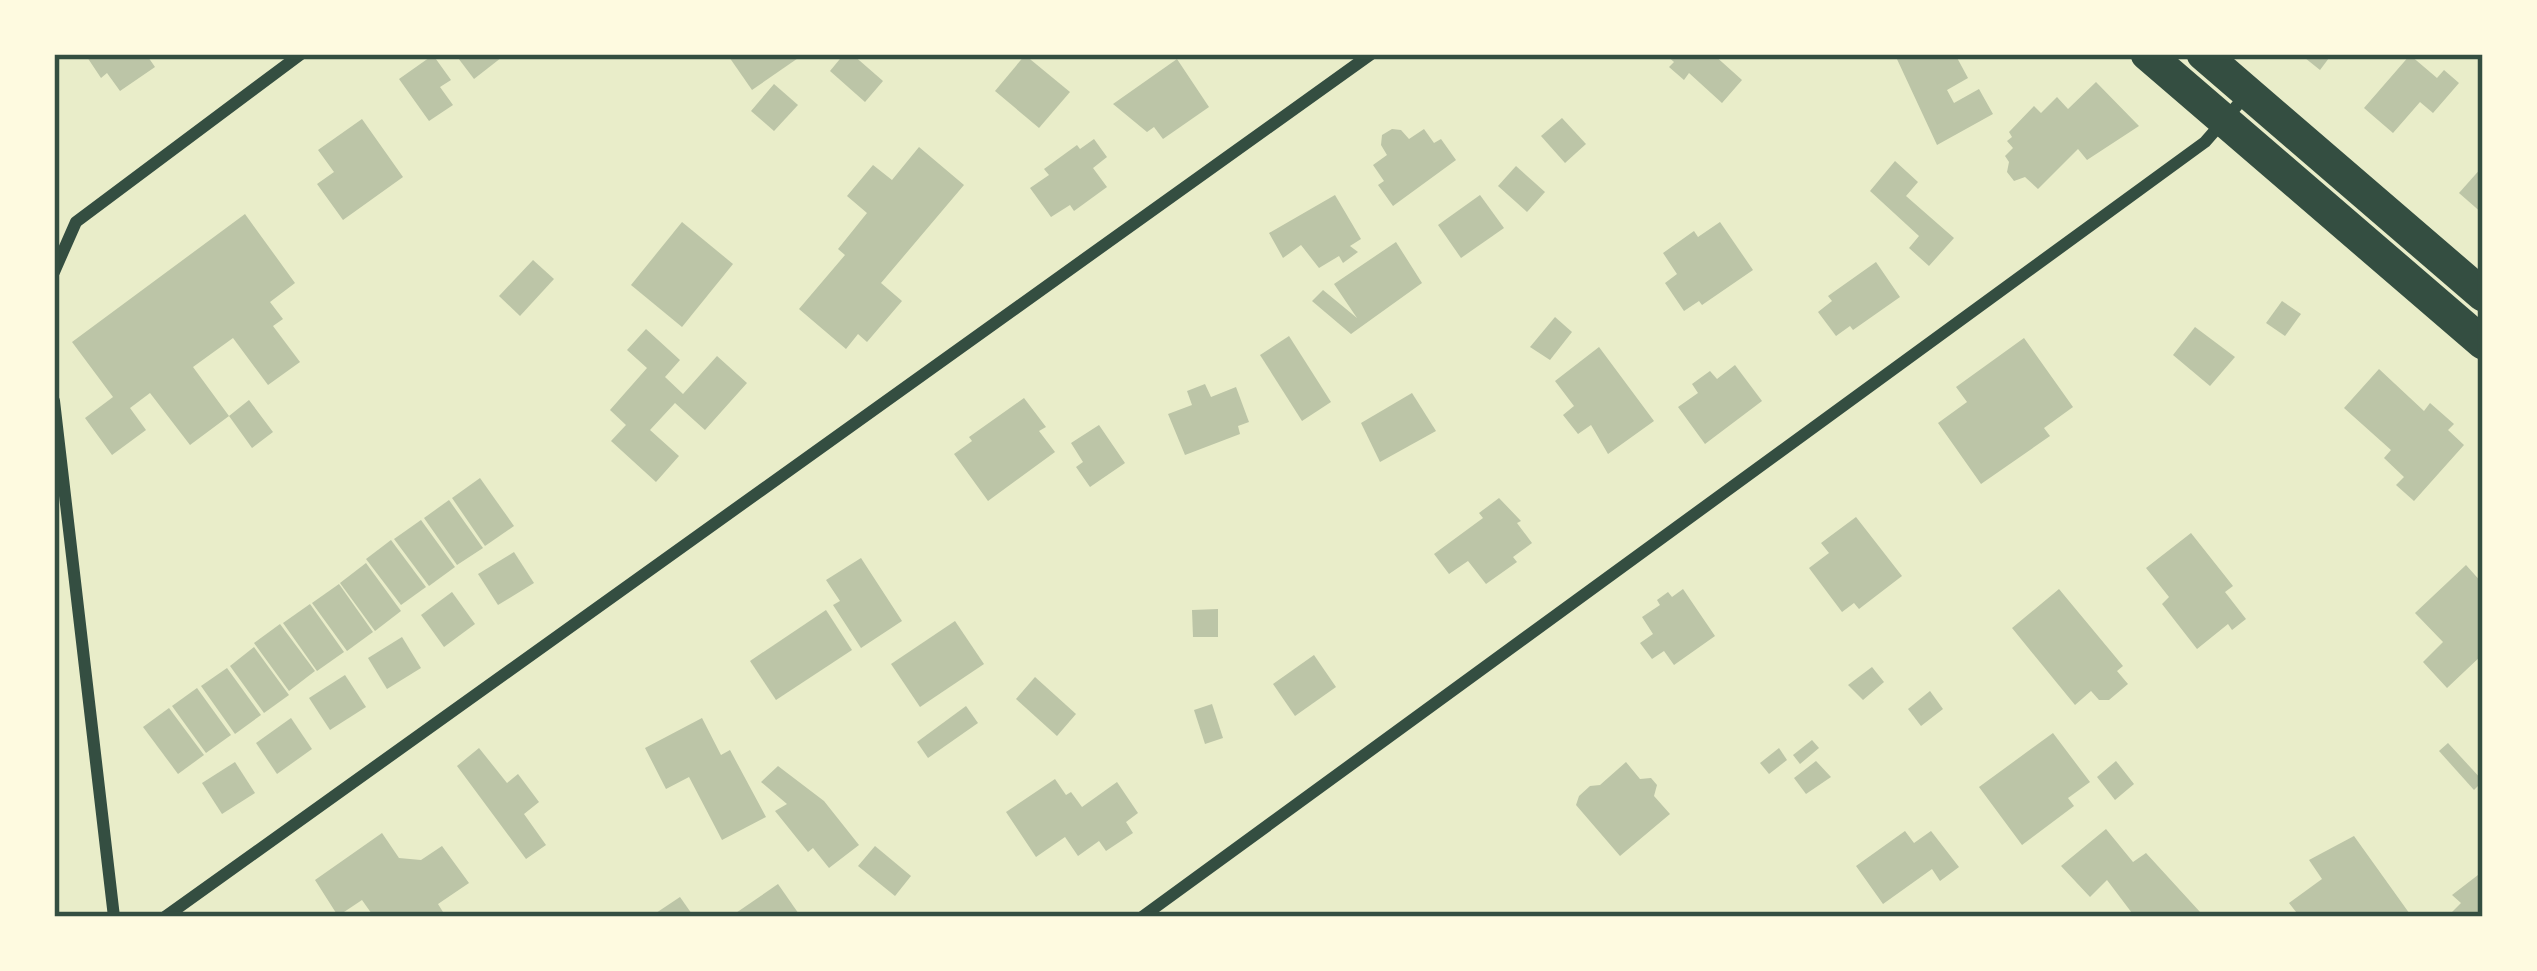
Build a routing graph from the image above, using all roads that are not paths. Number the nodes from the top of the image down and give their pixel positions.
1 (302, 54) edge
2 (1371, 54) edge
3 (2203, 54) edge
4 (2160, 58) edge
5 (2249, 92) junction
6 (2225, 122) junction
7 (54, 272) edge
8 (2483, 295) edge
9 (2483, 343) edge
10 (54, 401) edge
11 (114, 917) edge
12 (165, 917) edge
13 (1142, 917) edge

1 - 7 street
2 - 12 street
3 - 5 highway
4 - 6 highway
5 - 6 street
5 - 8 highway
6 - 9 highway
6 - 13 street
10 - 11 street

